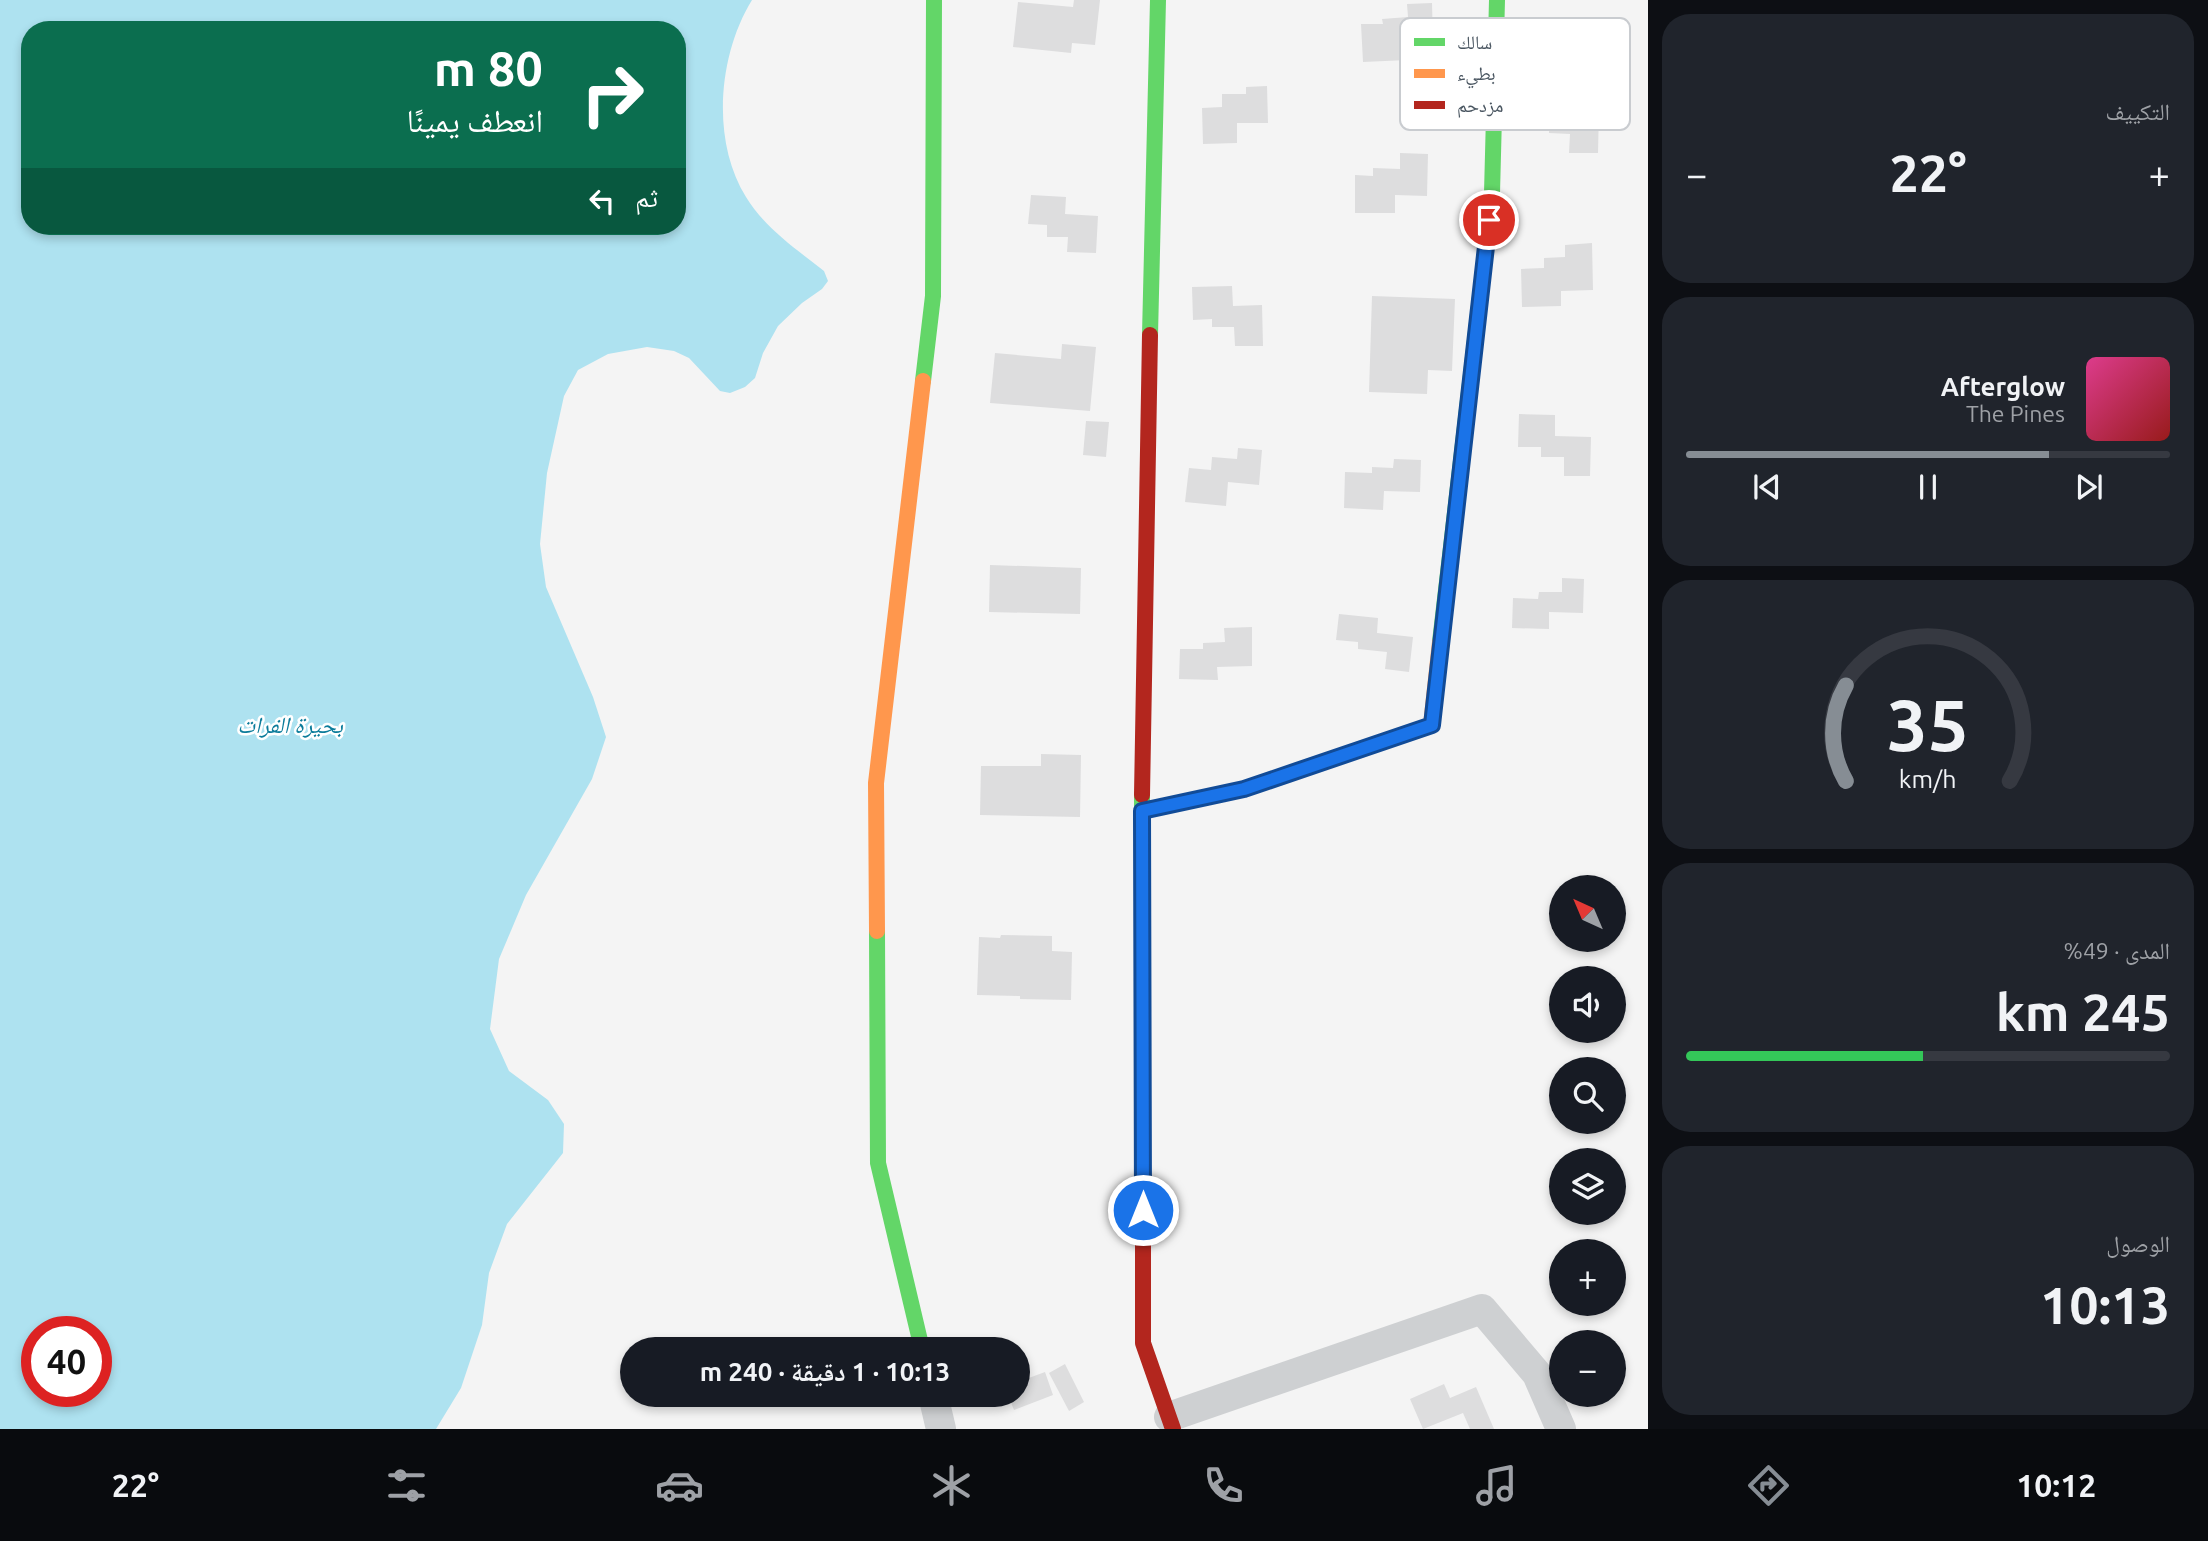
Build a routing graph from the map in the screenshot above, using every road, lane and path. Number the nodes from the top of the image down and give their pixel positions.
1 (934, 0) edge
2 (1158, 0) edge
3 (1497, 0) edge
4 (1497, 18) edge
5 (1494, 130) edge
6 (1142, 811) junction
7 (919, 1337) edge
8 (936, 1407) edge
9 (1171, 1423) edge
10 (941, 1429) edge
11 (1562, 1429) edge

1 - 7 street
2 - 6 street
3 - 4 street
5 - 6 street
6 - 9 street
8 - 10 street
9 - 11 street

